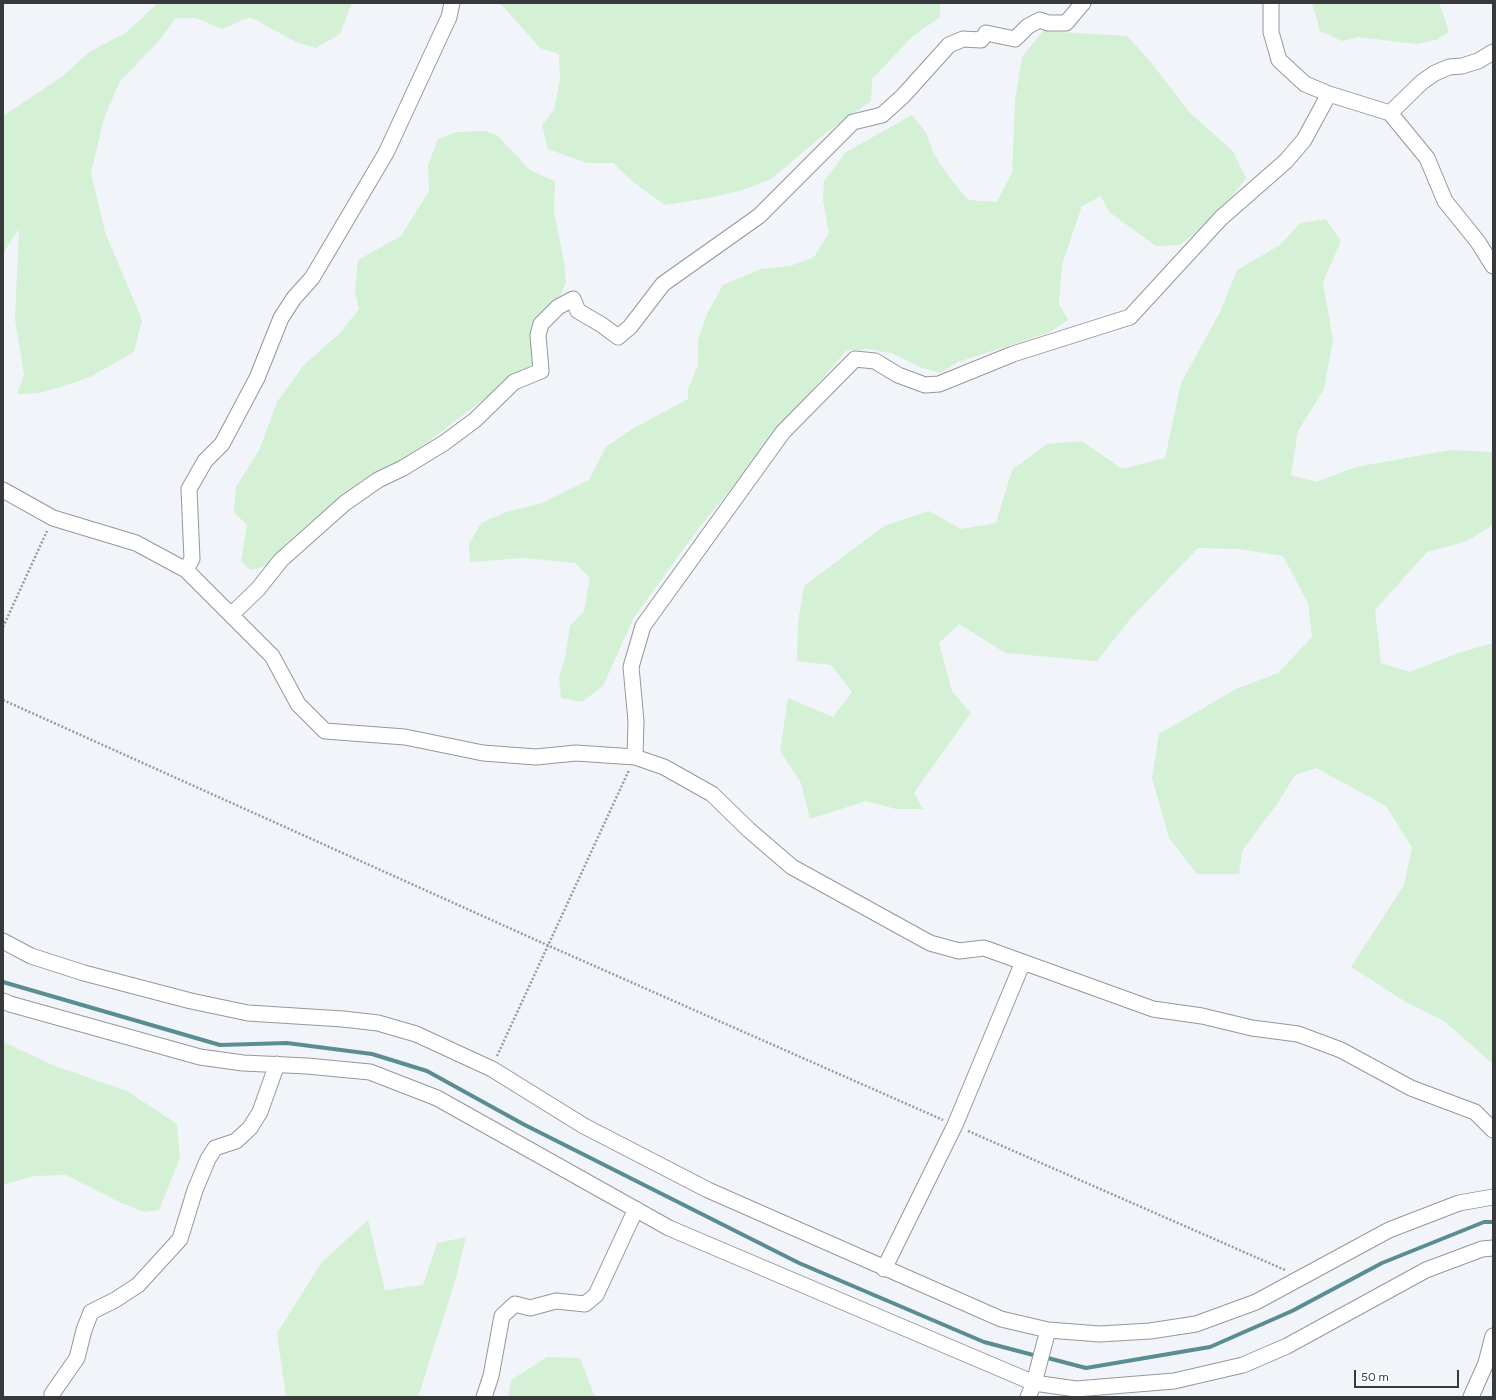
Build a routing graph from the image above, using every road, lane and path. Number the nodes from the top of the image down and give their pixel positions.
1 (452, 3) edge
2 (1083, 3) edge
3 (1271, 3) edge
4 (1493, 52) edge
5 (1329, 94) junction
6 (1390, 113) junction
7 (1493, 266) edge
8 (3, 490) edge
9 (53, 518) junction
10 (186, 570) junction
11 (231, 615) junction
12 (3, 627) edge
13 (3, 700) edge
14 (635, 757) junction
15 (3, 941) edge
16 (547, 945) junction
17 (1023, 962) junction
18 (3, 1000) edge
19 (277, 1064) junction
20 (492, 1069) junction
21 (955, 1125) junction
22 (1493, 1130) edge
23 (1493, 1197) edge
24 (636, 1209) junction
25 (1493, 1248) edge
26 (884, 1269) junction
27 (1301, 1277) junction
28 (1048, 1330) junction
29 (1493, 1336) edge
30 (1034, 1383) junction
31 (52, 1397) edge
32 (484, 1397) edge
33 (1028, 1397) edge
34 (1471, 1397) edge

1 - 10 street
2 - 11 street
3 - 5 street
4 - 6 street
5 - 6 street
5 - 14 street
6 - 7 street
8 - 9 street
9 - 10 street
9 - 12 path
10 - 11 street
11 - 14 street
13 - 16 path
14 - 16 path
14 - 17 street
15 - 20 street
16 - 20 path
16 - 21 path
17 - 21 street
17 - 22 street
18 - 19 street
19 - 24 street
19 - 31 street
20 - 26 street
21 - 26 street
21 - 27 path
23 - 27 street
24 - 30 street
24 - 32 street
25 - 30 street
26 - 28 street
27 - 28 street
28 - 30 street
29 - 34 street
30 - 33 street

